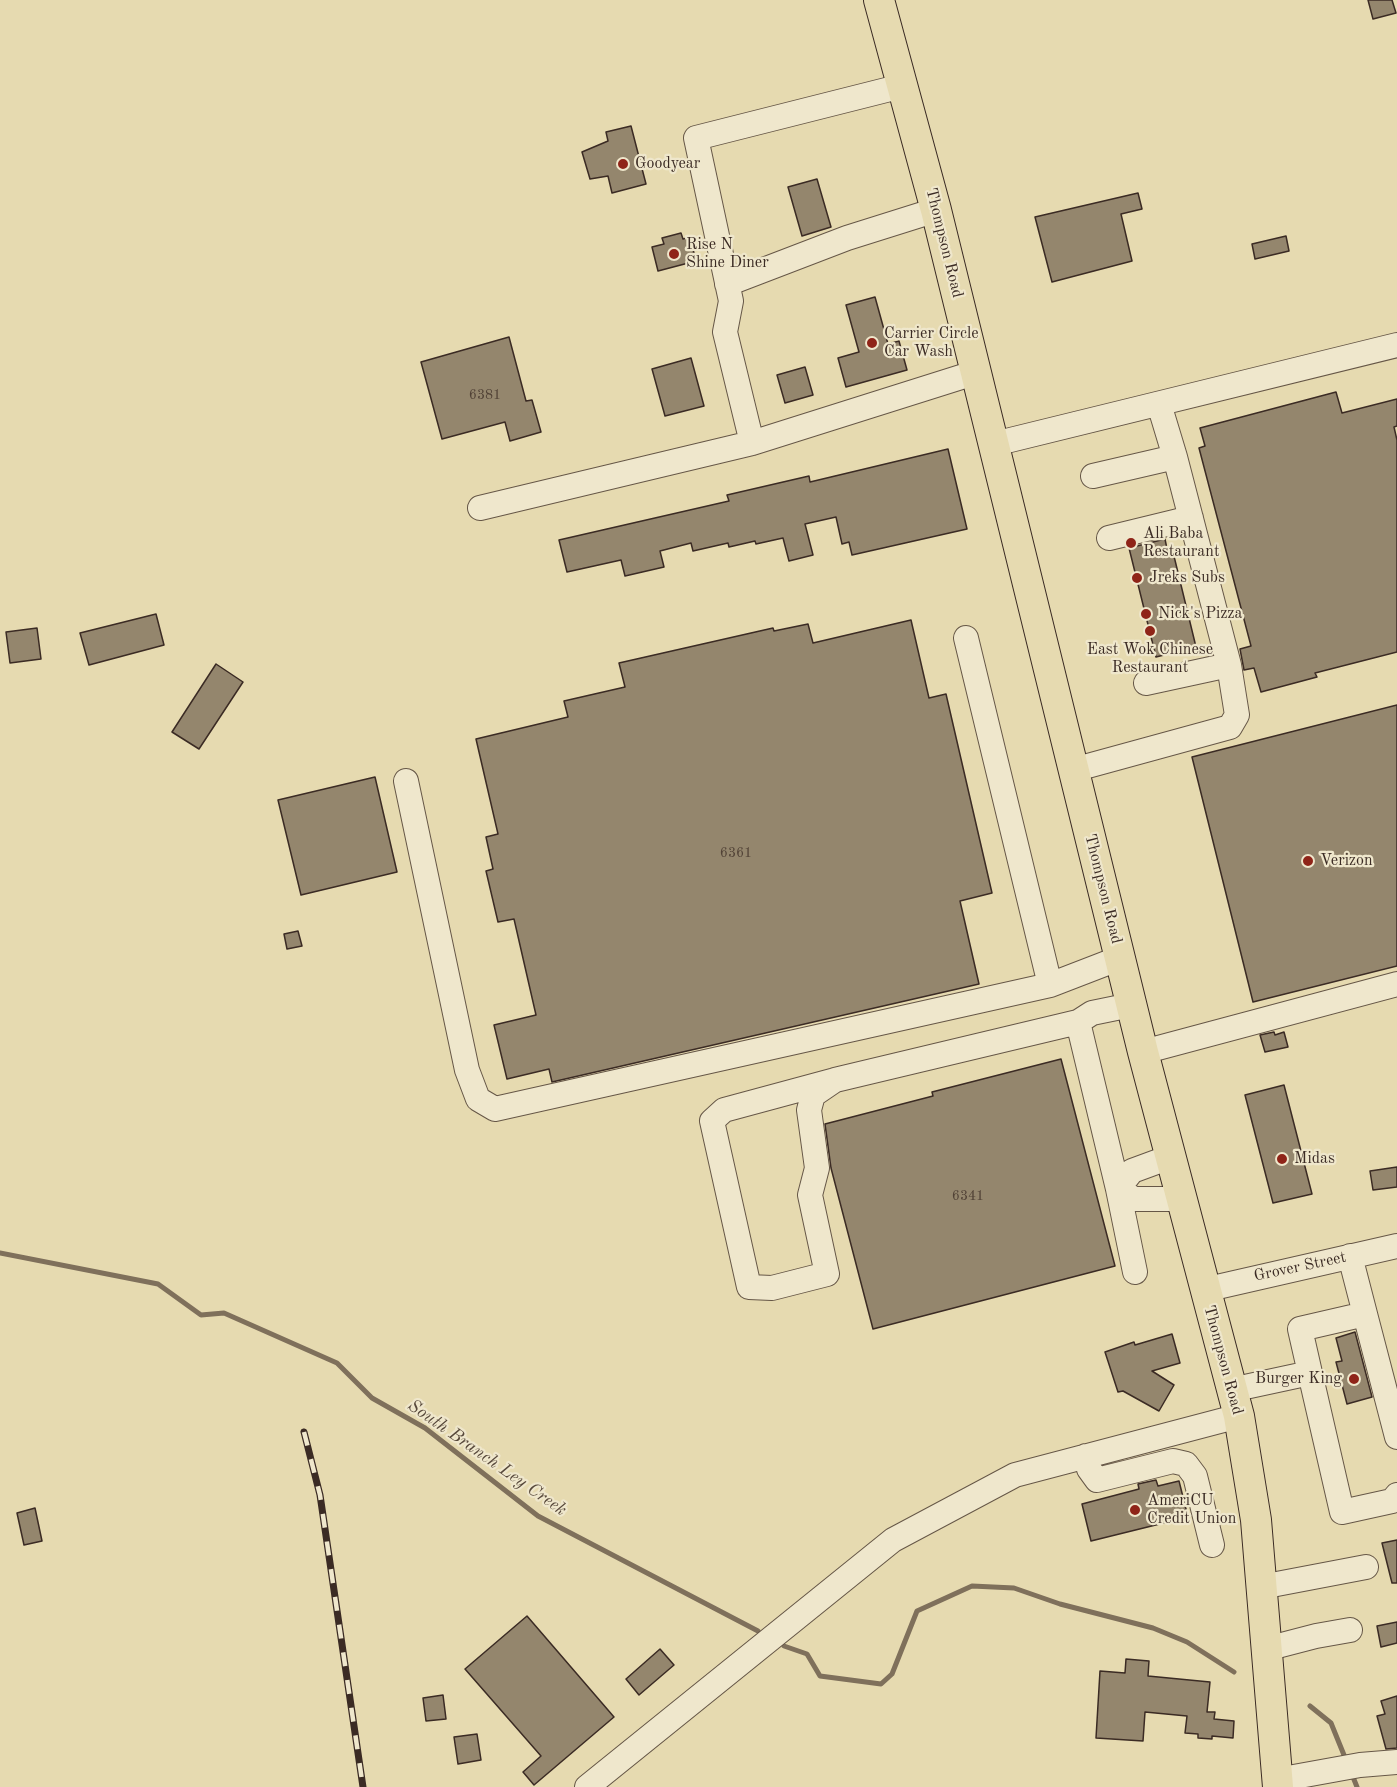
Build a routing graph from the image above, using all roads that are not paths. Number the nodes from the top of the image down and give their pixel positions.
1 (879, 0) edge
2 (902, 86) junction
3 (936, 210) junction
4 (727, 284) junction
5 (1397, 345) edge
6 (977, 372) junction
7 (1158, 404) junction
8 (752, 442) junction
9 (994, 444) junction
10 (1175, 457) junction
11 (1093, 476) dead end
12 (480, 508) dead end
13 (1191, 518) junction
14 (1108, 538) dead end
15 (966, 638) dead end
16 (1229, 665) junction
17 (1146, 683) dead end
18 (1073, 770) junction
19 (406, 781) dead end
20 (1120, 958) junction
21 (1397, 984) edge
22 (1050, 985) junction
23 (1131, 1005) junction
24 (1078, 1022) junction
25 (1143, 1052) junction
26 (835, 1080) junction
27 (1170, 1157) junction
28 (1118, 1189) junction
29 (1180, 1199) junction
30 (1397, 1246) edge
31 (1350, 1256) junction
32 (1135, 1272) dead end
33 (1204, 1290) junction
34 (1365, 1314) junction
35 (1311, 1373) junction
36 (1235, 1403) junction
37 (1397, 1437) edge
38 (1086, 1456) junction
39 (1397, 1495) edge
40 (1212, 1545) dead end
41 (1366, 1567) dead end
42 (1261, 1587) junction
43 (1350, 1630) dead end
44 (1266, 1649) junction
45 (1397, 1762) edge
46 (1277, 1783) edge
47 (587, 1787) edge

1 - 2 main road, Thompson Road
2 - 3 main road, Thompson Road
2 - 4 street
3 - 4 street
3 - 6 main road, Thompson Road
4 - 8 street
5 - 7 street
6 - 8 street
6 - 9 main road, Thompson Road
7 - 9 street
7 - 10 street
8 - 12 street
9 - 18 main road, Thompson Road
10 - 11 street
10 - 13 street
13 - 14 street
13 - 16 street
15 - 22 street
16 - 17 street
16 - 18 street
18 - 20 main road, Thompson Road
19 - 22 street
20 - 22 street
20 - 23 main road, Thompson Road
21 - 25 street
23 - 24 street
23 - 25 main road, Thompson Road
24 - 26 street
24 - 28 street
25 - 27 main road, Thompson Road
26 - 26 street
27 - 28 street
27 - 29 main road, Thompson Road
28 - 29 street
28 - 32 street
29 - 33 main road, Thompson Road
30 - 31 street, Grover Street
31 - 33 street, Grover Street
31 - 34 street
33 - 36 main road, Thompson Road
34 - 35 street
34 - 37 street
35 - 36 street
35 - 39 street
36 - 38 street
36 - 42 main road, Thompson Road
38 - 40 street
38 - 47 street
41 - 42 street
42 - 44 main road, Thompson Road
43 - 44 street
44 - 46 main road, Thompson Road
45 - 46 street

